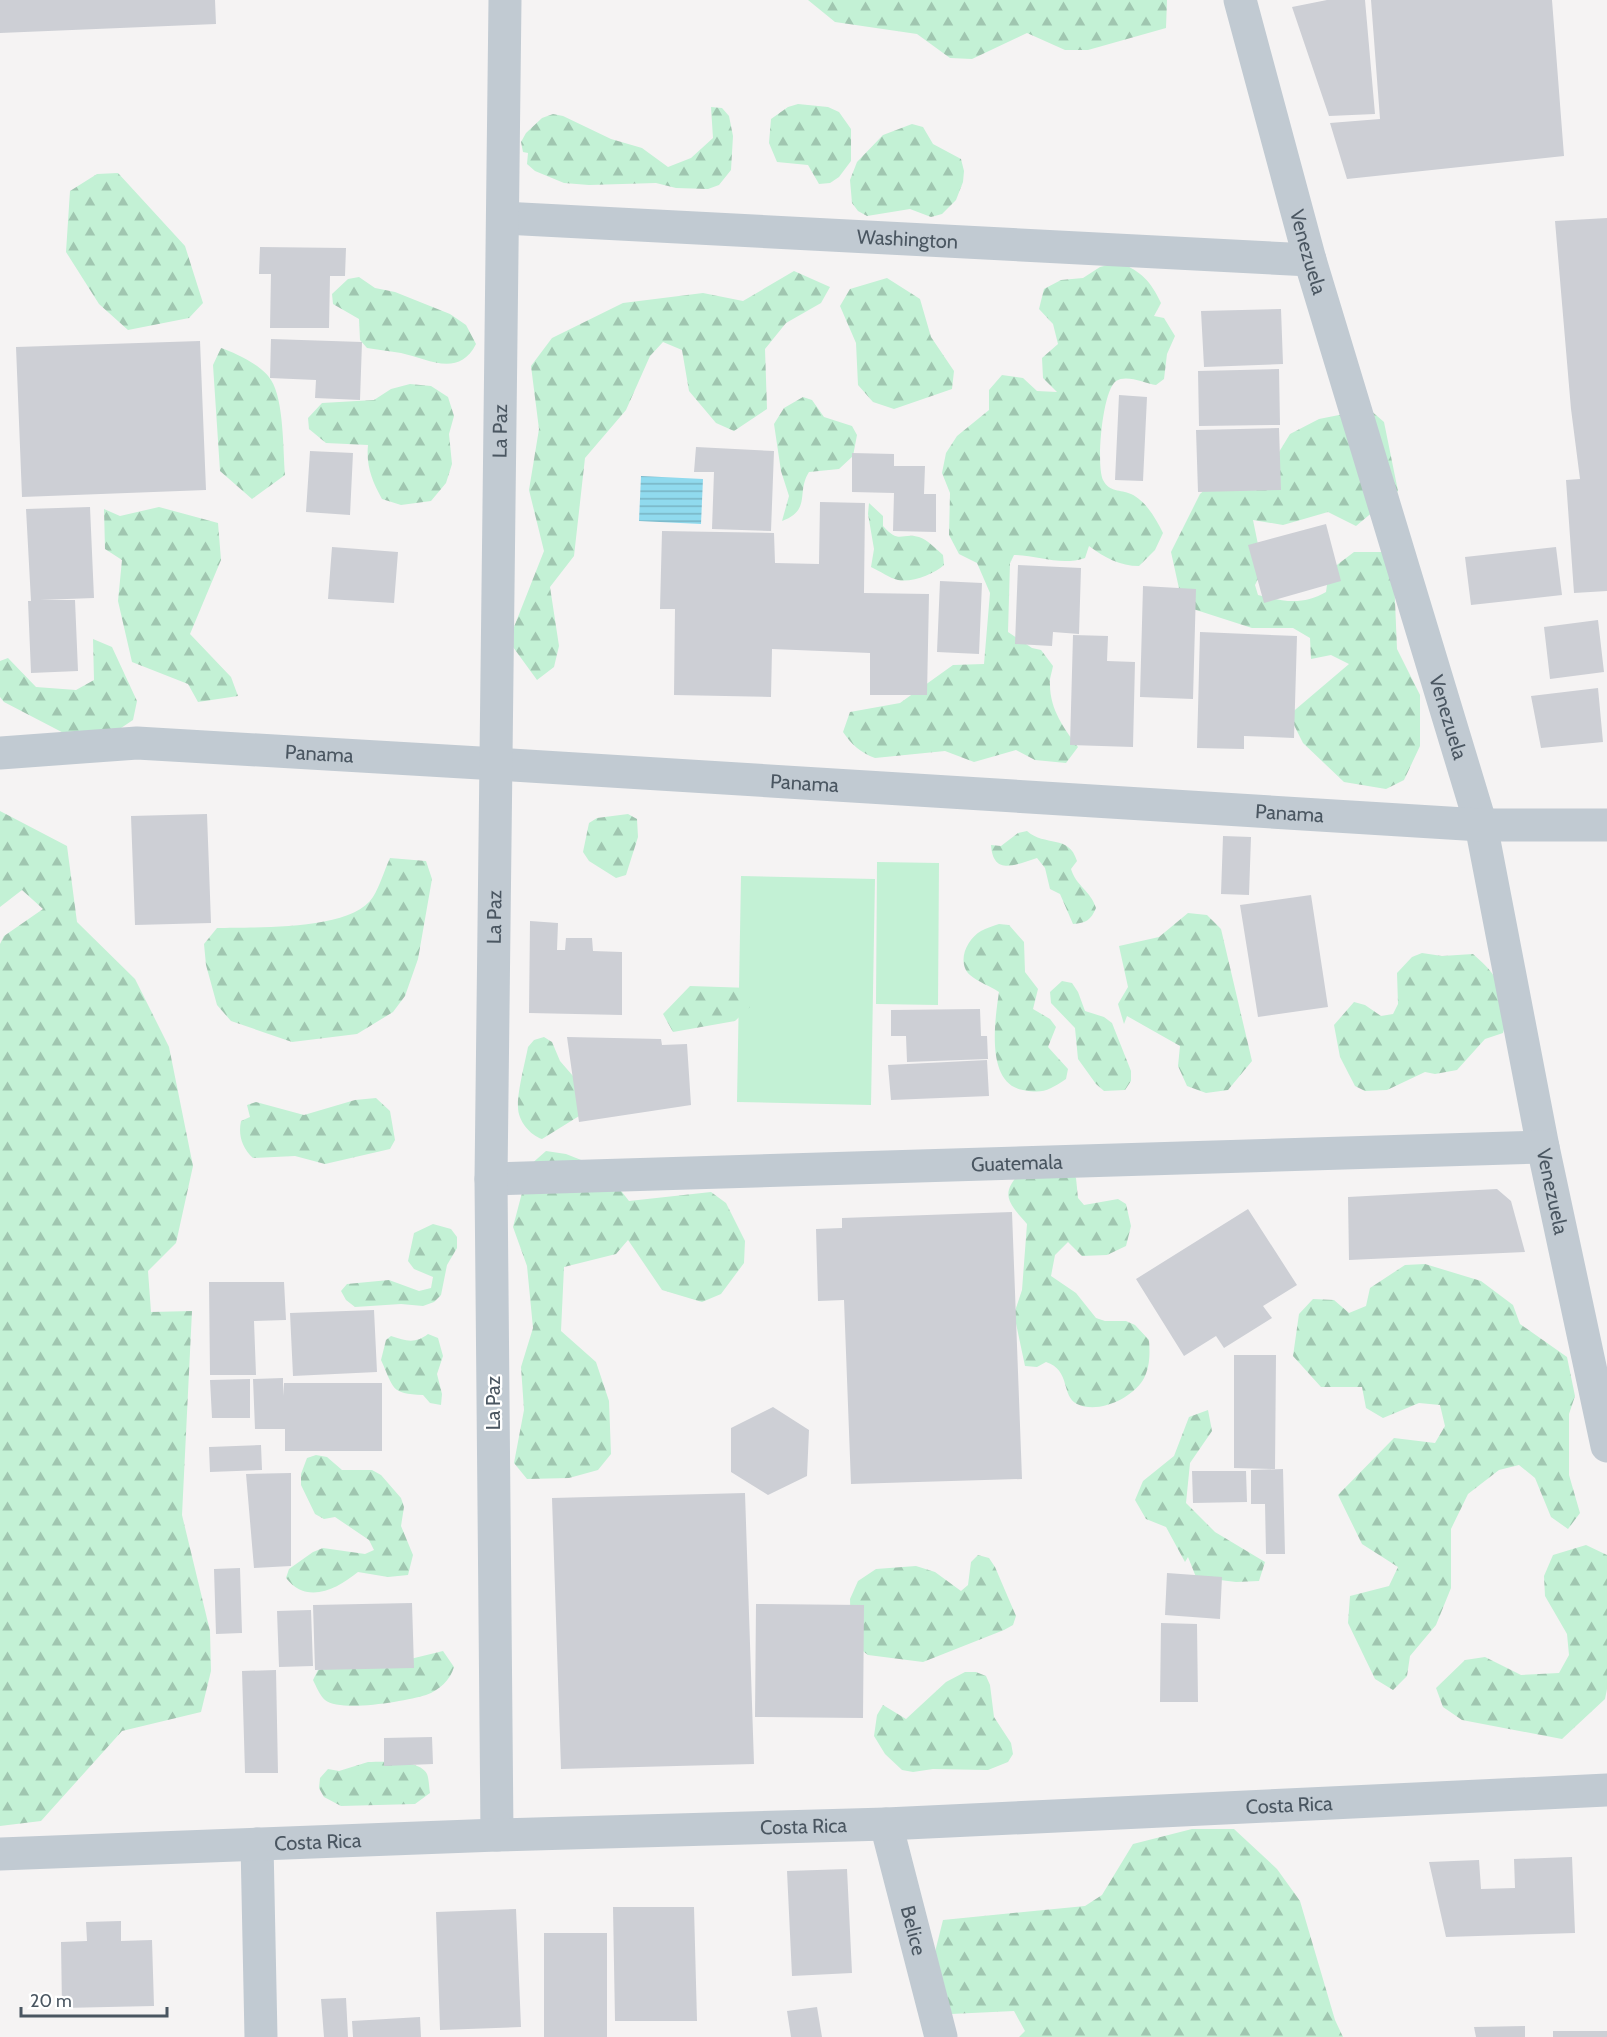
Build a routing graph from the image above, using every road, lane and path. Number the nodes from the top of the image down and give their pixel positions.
1 (506, 0) edge
2 (1240, 0) edge
3 (504, 218) junction
4 (1310, 260) junction
5 (0, 753) edge
6 (497, 764) junction
7 (1481, 825) junction
8 (1607, 825) edge
9 (1543, 1147) junction
10 (491, 1179) junction
11 (1607, 1446) edge
12 (1607, 1790) edge
13 (886, 1824) junction
14 (497, 1835) junction
15 (257, 1844) junction
16 (0, 1854) edge
17 (261, 2037) edge
18 (941, 2037) edge

1 - 3 street, La Paz
2 - 4 street, Venezuela
3 - 4 street, Washington
3 - 6 street, La Paz
4 - 7 street, Venezuela
5 - 6 street, Panama
6 - 7 street, Panama
6 - 10 street, La Paz
7 - 8 street, Panama
7 - 9 street, Venezuela
9 - 10 street, Guatemala
9 - 11 street, Venezuela
10 - 14 street, La Paz
12 - 13 street, Costa Rica
13 - 14 street, Costa Rica
13 - 18 street, Belice
14 - 15 street, Costa Rica
15 - 16 street, Costa Rica
15 - 17 street

